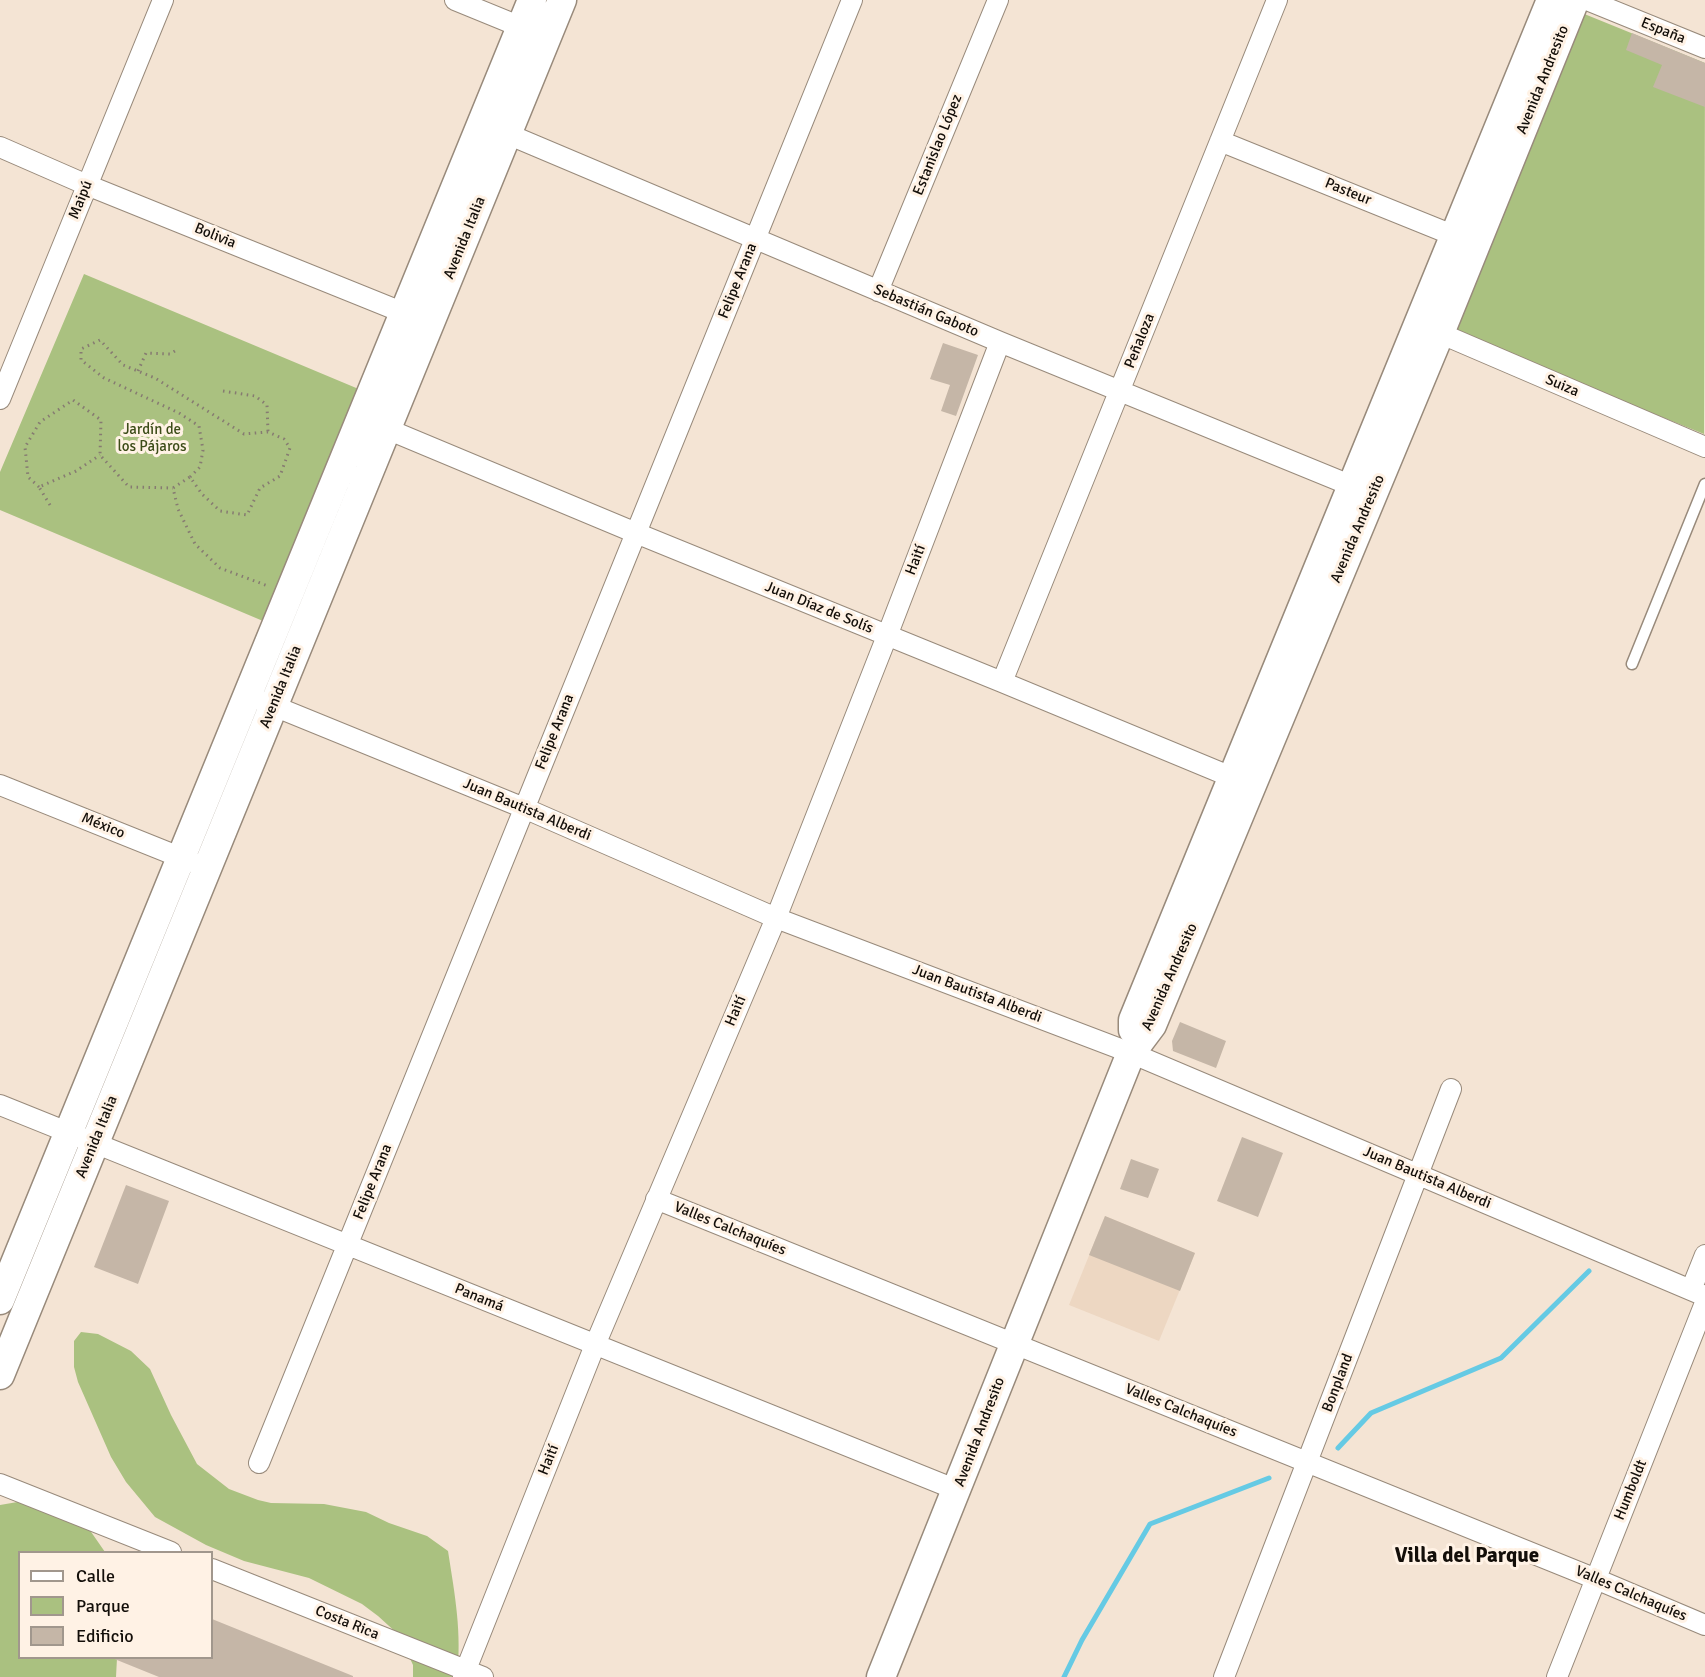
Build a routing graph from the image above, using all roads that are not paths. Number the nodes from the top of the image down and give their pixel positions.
1 (163, 0) edge
2 (455, 0) edge
3 (532, 0) edge
4 (562, 0) edge
5 (852, 0) edge
6 (998, 0) edge
7 (1277, 0) edge
8 (1551, 0) edge
9 (1575, 0) edge
10 (1587, 0) edge
11 (521, 27) junction
12 (1705, 48) edge
13 (481, 123) junction
14 (507, 134) junction
15 (1220, 141) junction
16 (0, 147) edge
17 (87, 185) junction
18 (755, 240) junction
19 (1466, 240) junction
20 (878, 291) junction
21 (404, 313) junction
22 (430, 324) junction
23 (1430, 329) junction
24 (1000, 342) junction
25 (1119, 391) junction
26 (0, 399) edge
27 (387, 429) junction
28 (1705, 447) edge
29 (1705, 484) edge
30 (1362, 489) junction
31 (636, 533) junction
32 (887, 636) junction
33 (1632, 664) dead end
34 (1002, 682) junction
35 (248, 695) junction
36 (273, 706) junction
37 (1242, 781) junction
38 (0, 784) edge
39 (525, 808) junction
40 (194, 863) junction
41 (776, 918) junction
42 (1131, 1053) junction
43 (1451, 1089) dead end
44 (0, 1105) edge
45 (82, 1138) junction
46 (1418, 1174) junction
47 (656, 1199) junction
48 (347, 1245) junction
49 (1705, 1255) edge
50 (1700, 1296) edge
51 (0, 1300) edge
52 (1014, 1344) junction
53 (595, 1345) junction
54 (0, 1375) edge
55 (1307, 1462) junction
56 (259, 1463) dead end
57 (0, 1484) edge
58 (957, 1490) junction
59 (168, 1551) edge
60 (213, 1569) edge
61 (1596, 1579) junction
62 (1705, 1625) edge
63 (470, 1675) edge
64 (881, 1677) edge
65 (1224, 1677) edge
66 (1557, 1677) edge

1 - 17 street, Maipú
2 - 11 street
3 - 11 main road, Avenida Italia
4 - 14 main road, Avenida Italia
5 - 18 street, Felipe Arana
6 - 20 street, Estanislao López
7 - 15 street, Peñaloza
8 - 19 main road, Avenida Andresito
9 - 19 main road, Avenida Andresito
10 - 12 street, España
11 - 13 main road, Avenida Italia
13 - 14 street, Sebastián Gaboto
13 - 21 main road, Avenida Italia
14 - 18 street, Sebastián Gaboto
14 - 22 main road, Avenida Italia
15 - 19 street, Pasteur
15 - 25 street, Peñaloza
16 - 17 street, Bolivia
17 - 21 street, Bolivia
17 - 26 street, Maipú
18 - 20 street, Sebastián Gaboto
18 - 31 street, Felipe Arana
19 - 23 main road, Avenida Andresito
20 - 24 street, Sebastián Gaboto
21 - 22 street, Bolivia
21 - 35 main road, Avenida Italia
22 - 27 main road, Avenida Italia
23 - 28 street, Suiza
23 - 30 main road, Avenida Andresito
24 - 25 street, Sebastián Gaboto
24 - 32 street, Haití
25 - 30 street, Sebastián Gaboto
25 - 34 street, Peñaloza
27 - 31 street, Juan Díaz de Solís
27 - 36 main road, Avenida Italia
29 - 33 lane
30 - 37 main road, Avenida Andresito
31 - 32 street, Juan Díaz de Solís
31 - 39 street, Felipe Arana
32 - 34 street, Juan Díaz de Solís
32 - 41 street, Haití
34 - 37 street, Juan Díaz de Solís
35 - 36 street, Juan Bautista Alberdi
35 - 40 main road, Avenida Italia
36 - 39 street, Juan Bautista Alberdi
36 - 40 main road, Avenida Italia
37 - 42 main road, Avenida Andresito
38 - 40 street, México
39 - 41 street, Juan Bautista Alberdi
39 - 48 street, Felipe Arana
40 - 45 main road, Avenida Italia
41 - 42 street, Juan Bautista Alberdi
41 - 47 street, Haití
42 - 46 street, Juan Bautista Alberdi
42 - 52 main road, Avenida Andresito
43 - 46 street, Bonpland
44 - 45 street, Panamá
45 - 48 street, Panamá
45 - 51 main road, Avenida Italia
45 - 54 main road, Avenida Italia
46 - 50 street, Juan Bautista Alberdi
46 - 55 street, Bonpland
47 - 52 street, Valles Calchaquíes
47 - 53 street, Haití
48 - 53 street, Panamá
48 - 56 street, Felipe Arana
49 - 50 street, Humboldt
50 - 61 street, Humboldt
52 - 55 street, Valles Calchaquíes
52 - 58 main road, Avenida Andresito
53 - 58 street, Panamá
53 - 63 street, Haití
55 - 61 street, Valles Calchaquíes
55 - 65 street, Bonpland
57 - 59 street
58 - 64 main road, Avenida Andresito
60 - 63 street, Costa Rica
61 - 62 street, Valles Calchaquíes
61 - 66 street, Humboldt

